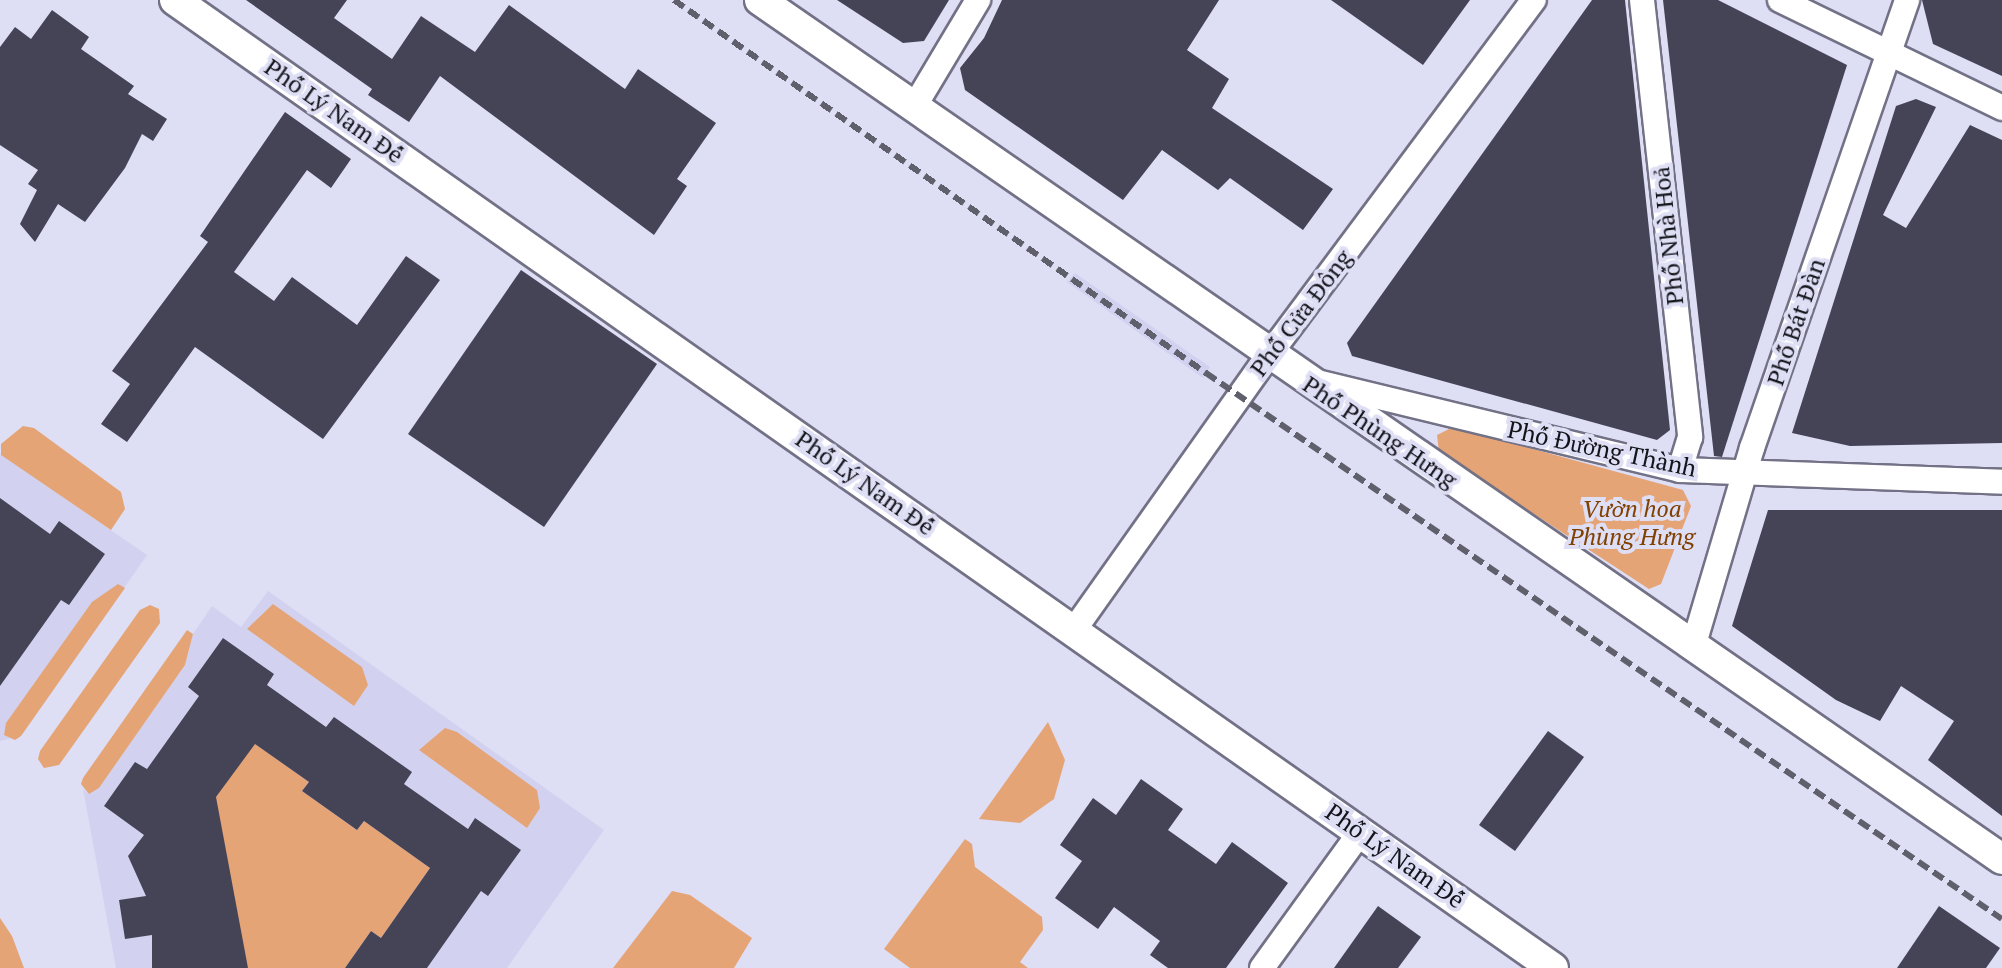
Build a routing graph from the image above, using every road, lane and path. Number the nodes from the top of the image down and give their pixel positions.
1 (175, 0) edge
2 (760, 0) edge
3 (978, 0) edge
4 (1534, 0) edge
5 (1642, 0) edge
6 (1780, 0) edge
7 (1907, 0) edge
8 (1888, 55) junction
9 (914, 107) junction
10 (2002, 108) edge
11 (1269, 355) junction
12 (1303, 379) junction
13 (1680, 470) junction
14 (1747, 474) junction
15 (2002, 482) edge
16 (1074, 630) junction
17 (1693, 647) junction
18 (1361, 831) junction
19 (2002, 859) edge
20 (1262, 968) edge
21 (1553, 968) edge

1 - 16 street, Phố Lý Nam Đế
2 - 9 street, Phố Phùng Hưng
3 - 9 street
4 - 11 street, Phố Cửa Đông
5 - 13 street, Phố Nhà Hoả
6 - 8 street
7 - 8 street, Phố Bát Đàn
8 - 10 street
8 - 14 street, Phố Bát Đàn
9 - 11 street, Phố Phùng Hưng
11 - 12 street, Phố Phùng Hưng
11 - 16 street, Phố Cửa Đông
12 - 13 street, Phố Đường Thành
12 - 17 street, Phố Phùng Hưng
13 - 14 street, Phố Đường Thành
14 - 15 street, Phố Đường Thành
14 - 17 street, Phố Bát Đàn
16 - 18 street, Phố Lý Nam Đế
17 - 19 street, Phố Phùng Hưng
18 - 20 street
18 - 21 street, Phố Lý Nam Đế

